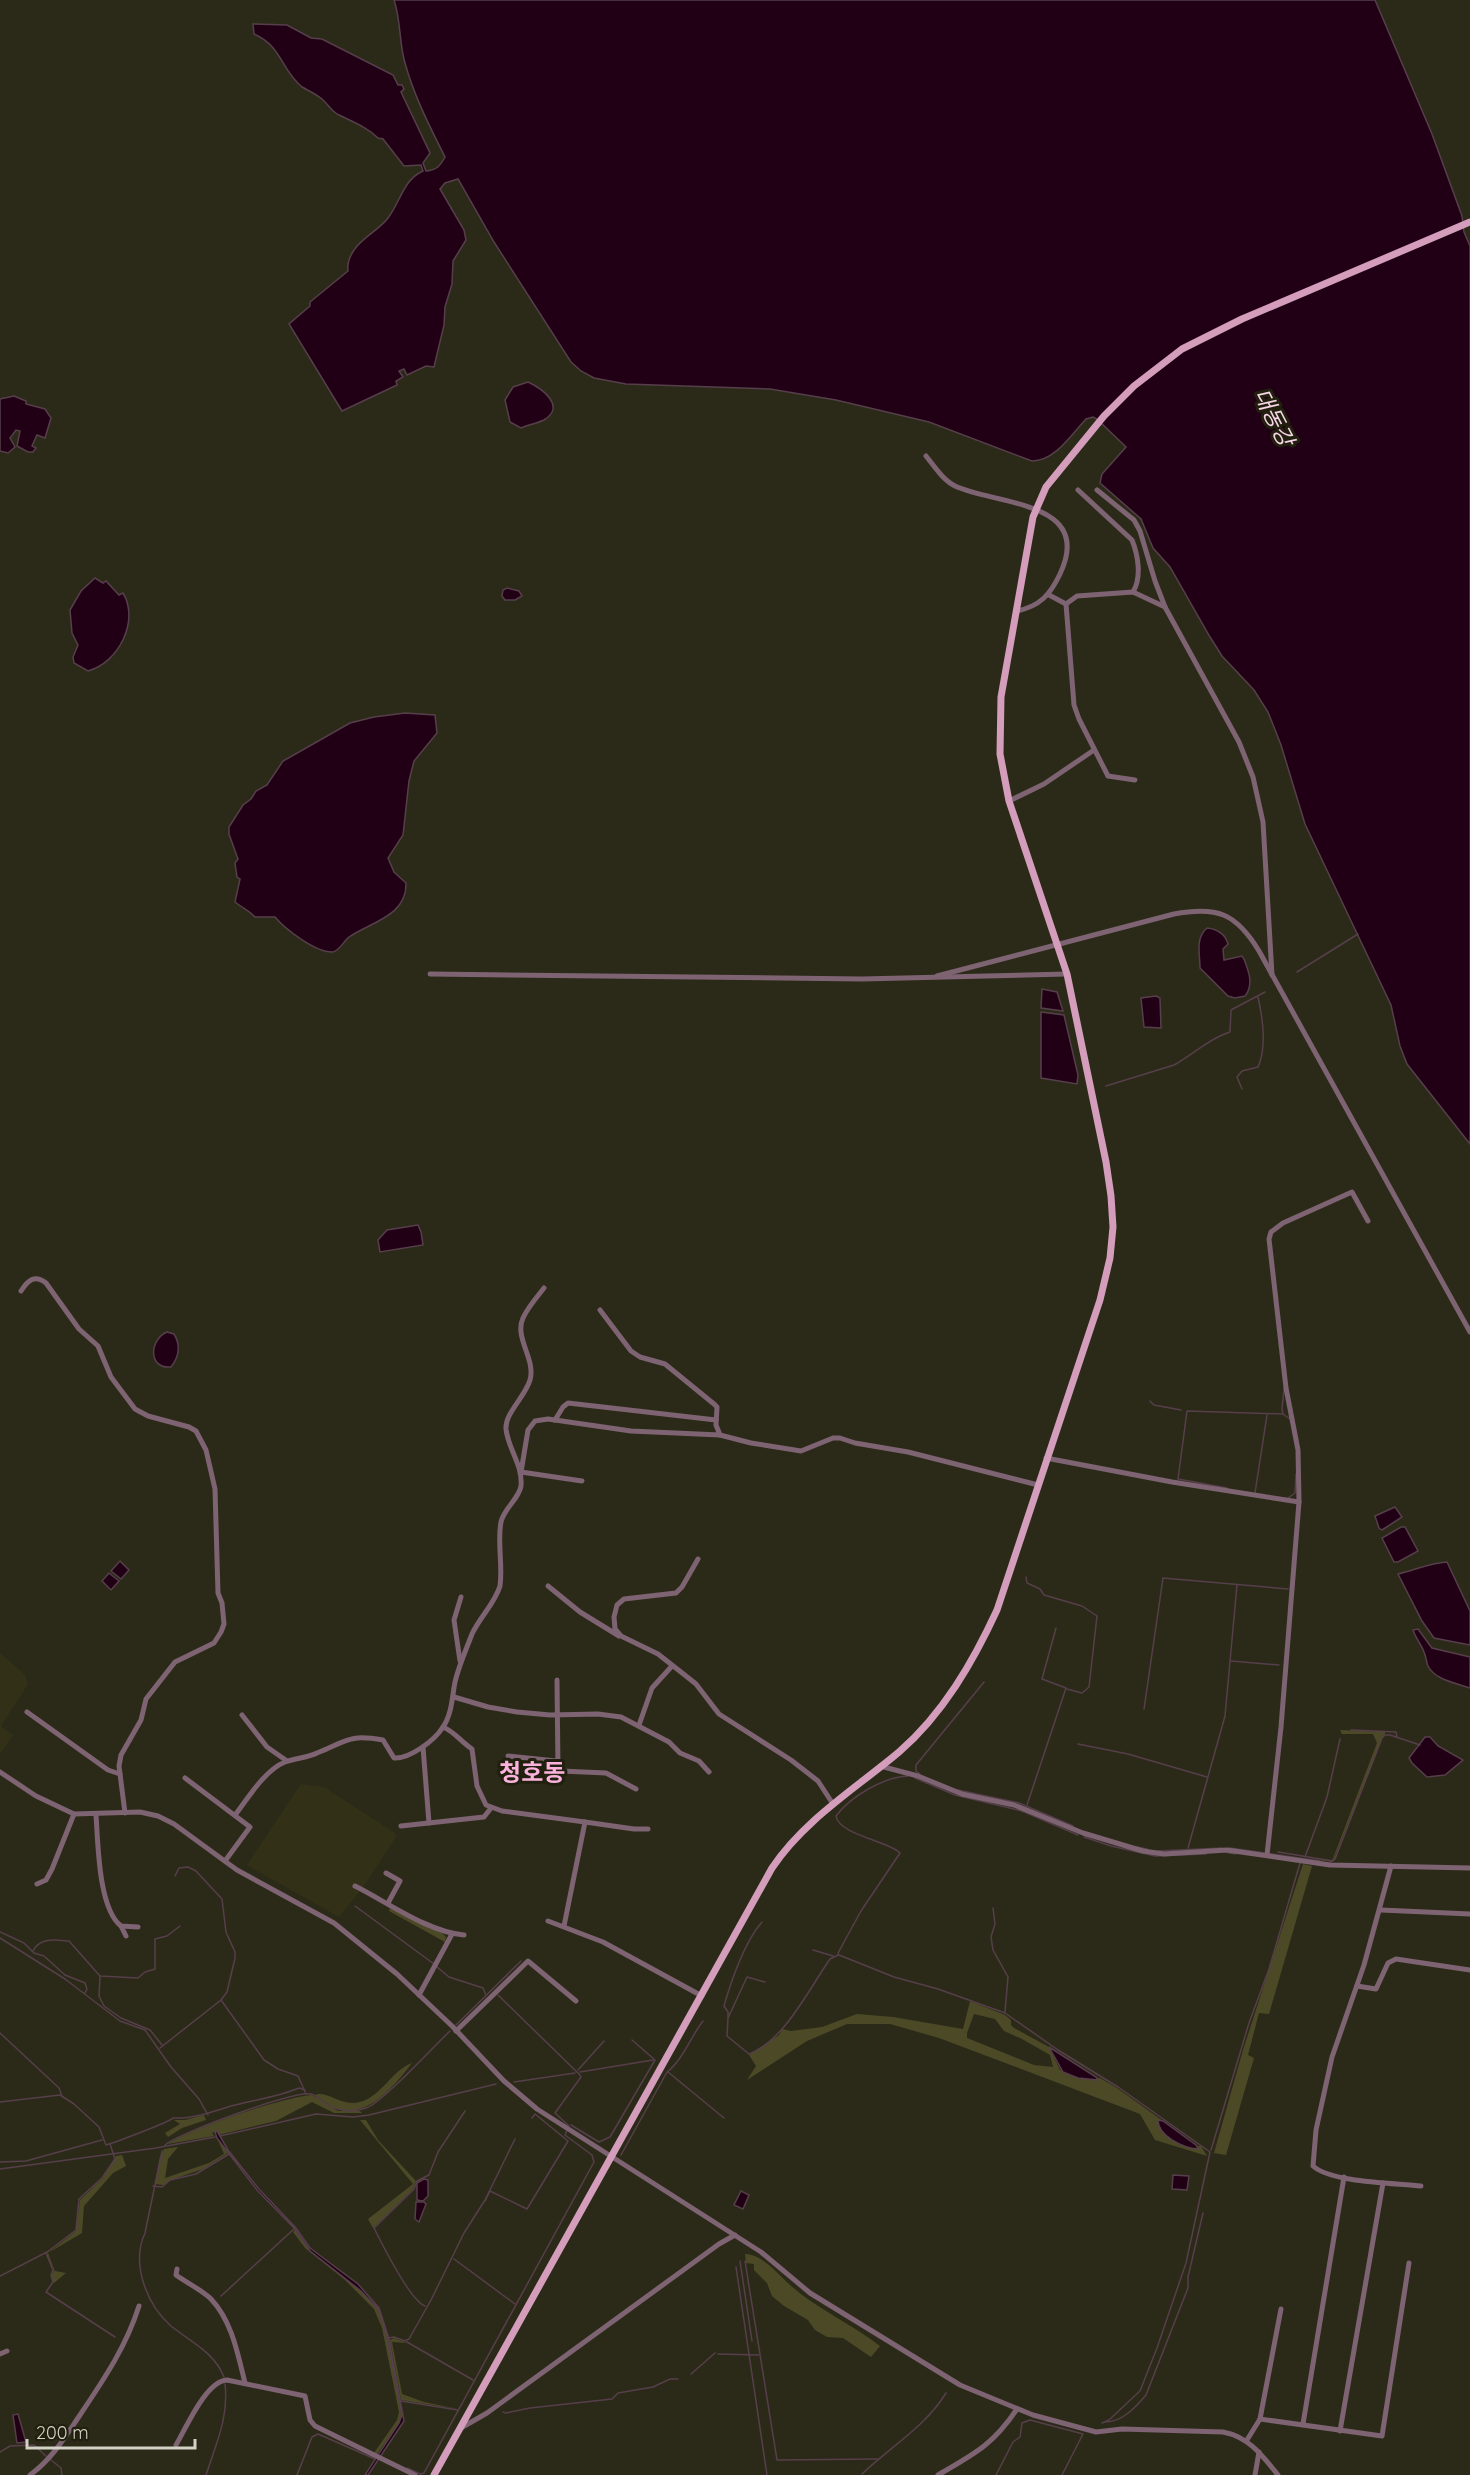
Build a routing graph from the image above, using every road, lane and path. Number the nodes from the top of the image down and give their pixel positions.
1 (1470, 222) edge
2 (926, 456) dead end
3 (1078, 490) dead end
4 (1097, 490) dead end
5 (1133, 592) junction
6 (1049, 595) junction
7 (1066, 604) junction
8 (1165, 607) junction
9 (1017, 611) junction
10 (1094, 750) junction
11 (1135, 780) dead end
12 (1009, 801) junction
13 (430, 974) dead end
14 (1067, 974) junction
15 (937, 976) junction
16 (1272, 977) junction
17 (1368, 1221) dead end
18 (544, 1288) dead end
19 (21, 1291) dead end
20 (600, 1310) dead end
21 (1470, 1332) edge
22 (555, 1420) junction
23 (716, 1420) junction
24 (720, 1435) junction
25 (1046, 1458) junction
26 (520, 1472) junction
27 (582, 1481) dead end
28 (1038, 1485) junction
29 (1299, 1502) junction
30 (698, 1559) dead end
31 (549, 1586) dead end
32 (461, 1597) dead end
33 (621, 1636) junction
34 (460, 1663) junction
35 (672, 1666) junction
36 (557, 1680) dead end
37 (454, 1697) junction
38 (27, 1712) dead end
39 (558, 1714) junction
40 (242, 1715) dead end
41 (639, 1725) junction
42 (443, 1727) junction
43 (423, 1747) junction
44 (508, 1756) dead end
45 (287, 1761) junction
46 (556, 1761) junction
47 (880, 1766) junction
48 (709, 1772) dead end
49 (120, 1774) junction
50 (1, 1775) edge
51 (185, 1778) dead end
52 (636, 1789) dead end
53 (833, 1804) junction
54 (491, 1808) junction
55 (125, 1812) junction
56 (74, 1814) junction
57 (96, 1815) junction
58 (235, 1815) junction
59 (585, 1822) junction
60 (429, 1823) junction
61 (401, 1826) dead end
62 (648, 1829) dead end
63 (1267, 1855) junction
64 (225, 1861) junction
65 (1391, 1866) junction
66 (1470, 1868) edge
67 (386, 1873) dead end
68 (37, 1884) dead end
69 (355, 1886) dead end
70 (388, 1903) junction
71 (1381, 1910) junction
72 (1470, 1914) edge
73 (548, 1921) dead end
74 (121, 1926) junction
75 (564, 1926) junction
76 (138, 1928) dead end
77 (452, 1934) junction
78 (464, 1935) dead end
79 (126, 1936) dead end
80 (1470, 1970) edge
81 (1357, 1986) junction
82 (419, 1995) junction
83 (702, 1996) junction
84 (576, 2001) dead end
85 (456, 2031) junction
86 (609, 2157) junction
87 (1344, 2177) junction
88 (1383, 2183) junction
89 (1422, 2186) dead end
90 (735, 2235) junction
91 (1409, 2264) dead end
92 (177, 2269) dead end
93 (139, 2306) dead end
94 (1281, 2309) dead end
95 (1279, 2320) junction
96 (1286, 2321) dead end
97 (7, 2351) dead end
98 (0, 2354) edge
99 (245, 2383) junction
100 (1017, 2409) junction
101 (1260, 2419) junction
102 (1303, 2424) junction
103 (459, 2428) junction
104 (1340, 2431) junction
105 (1246, 2440) junction
106 (176, 2445) dead end
107 (1259, 2452) junction
108 (30, 2475) edge
109 (416, 2475) edge
110 (434, 2475) edge
111 (938, 2475) edge
112 (1255, 2475) edge
113 (1278, 2475) edge

1 - 9 main road
2 - 6 street
3 - 5 street
4 - 8 street
5 - 7 street
5 - 8 street
6 - 7 street
6 - 9 street
7 - 10 street
8 - 16 street
9 - 12 main road
10 - 11 street
10 - 12 street
12 - 14 main road
13 - 15 street
14 - 15 street
14 - 25 main road
15 - 16 street
16 - 21 street
17 - 29 street
18 - 26 street
19 - 49 street
20 - 23 street
22 - 23 street
22 - 24 street
22 - 26 street
23 - 24 street
24 - 28 street
25 - 28 main road
25 - 29 street
26 - 27 street
26 - 34 street
28 - 47 main road
29 - 63 street
30 - 33 street
31 - 33 street
32 - 34 street
33 - 35 street
34 - 37 street
35 - 41 street
35 - 53 street
36 - 39 street
37 - 39 street
37 - 42 street
38 - 49 street
39 - 41 street
39 - 46 street
40 - 45 street
41 - 48 street
42 - 43 street
42 - 54 street
43 - 45 street
43 - 60 street
44 - 46 street
45 - 58 street
46 - 52 street
47 - 53 main road
47 - 63 street
49 - 55 street
50 - 56 street
51 - 58 street
53 - 83 main road
54 - 59 street
54 - 60 street
55 - 57 street
55 - 64 street
56 - 57 street
56 - 68 street
57 - 74 street
58 - 64 street
59 - 62 street
59 - 75 street
60 - 61 street
63 - 65 street
64 - 82 street
65 - 66 street
65 - 71 street
67 - 70 street
69 - 70 street
70 - 77 street
71 - 72 street
71 - 81 street
73 - 75 street
74 - 76 street
74 - 79 street
75 - 83 street
77 - 78 street
77 - 82 street
80 - 81 street
81 - 87 street
82 - 85 street
83 - 86 main road
84 - 85 street
85 - 86 street
86 - 90 street
86 - 103 main road
87 - 88 street
87 - 102 street
88 - 89 street
88 - 104 street
90 - 100 street
90 - 103 street
91 - 104 street
92 - 99 street
93 - 108 street
94 - 95 street
95 - 96 street
95 - 101 street
97 - 98 street
99 - 106 street
99 - 109 street
100 - 105 street
100 - 111 street
101 - 102 street
101 - 105 street
102 - 104 street
103 - 110 main road
105 - 107 street
107 - 112 street
107 - 113 street

